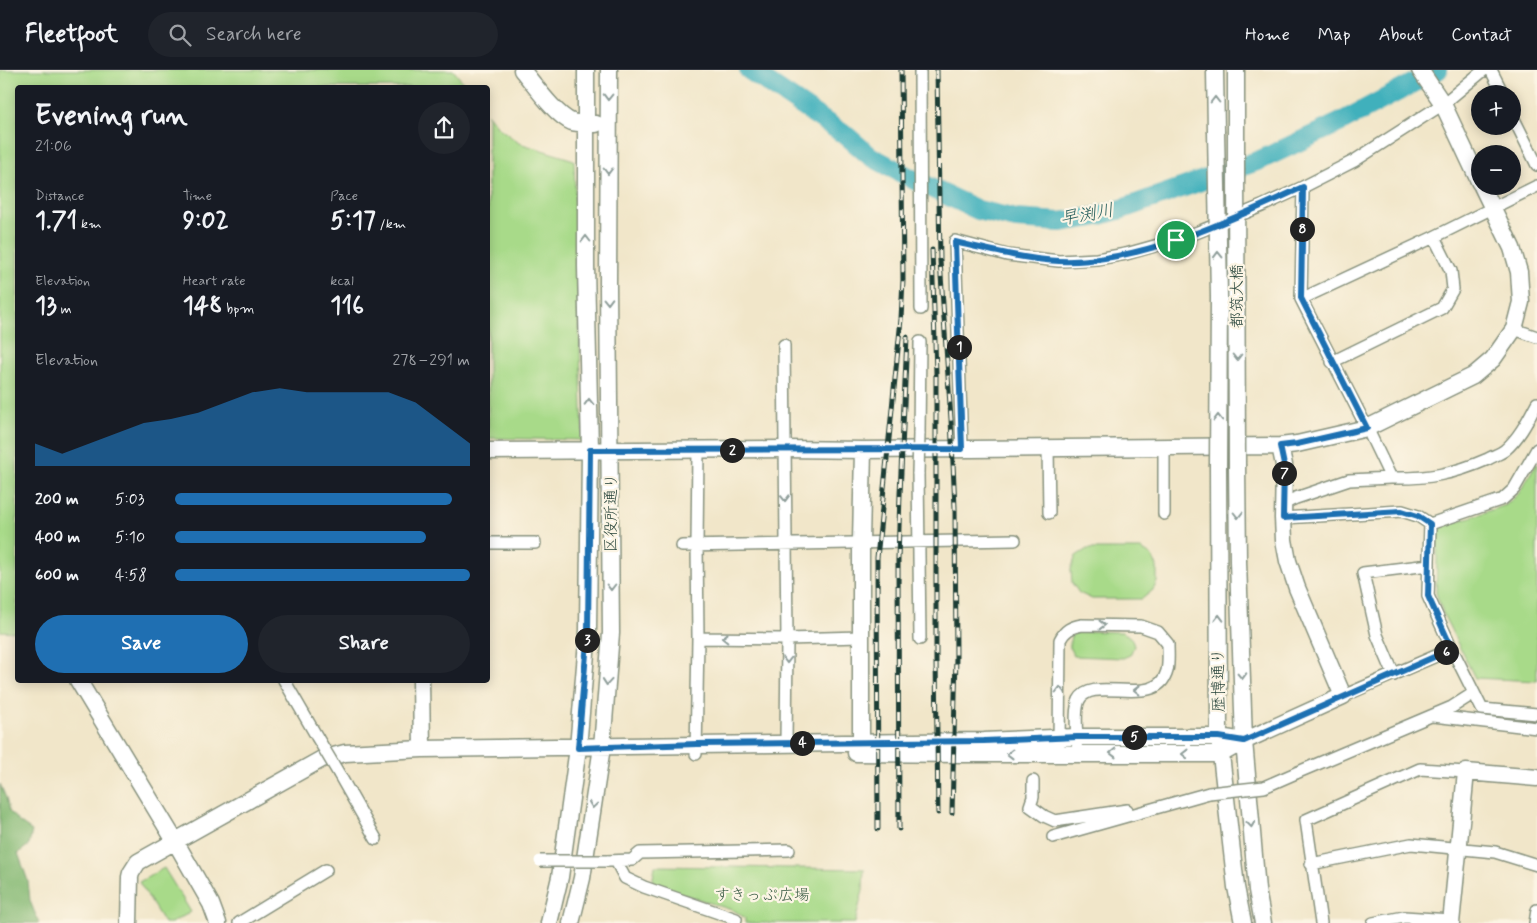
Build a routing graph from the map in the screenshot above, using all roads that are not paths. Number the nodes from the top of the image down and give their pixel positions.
1 (522, 70) edge
2 (586, 70) edge
3 (609, 70) edge
4 (920, 70) edge
5 (1215, 70) edge
6 (1236, 70) edge
7 (1420, 70) edge
8 (1484, 70) edge
9 (1491, 70) edge
10 (1498, 85) edge
11 (1439, 99) junction
12 (586, 123) junction
13 (608, 124) junction
14 (1521, 133) edge
15 (1471, 164) edge
16 (1537, 166) edge
17 (1537, 186) edge
18 (1303, 187) junction
19 (1486, 195) edge
20 (1492, 209) junction
21 (1434, 237) junction
22 (1301, 298) junction
23 (921, 309) dead end
24 (1514, 329) junction
25 (1537, 336) edge
26 (920, 342) dead end
27 (784, 345) dead end
28 (1332, 362) junction
29 (1537, 402) edge
30 (1367, 428) junction
31 (1280, 446) junction
32 (1164, 447) junction
33 (1048, 448) junction
34 (785, 449) junction
35 (962, 449) junction
36 (1537, 449) edge
37 (590, 450) junction
38 (698, 450) junction
39 (863, 450) junction
40 (490, 451) edge
41 (610, 451) junction
42 (1218, 466) joint
43 (1237, 466) joint
44 (1391, 478) junction
45 (1049, 510) dead end
46 (1283, 511) junction
47 (1164, 514) dead end
48 (1430, 524) junction
49 (1015, 540) dead end
50 (919, 541) junction
51 (861, 542) junction
52 (490, 543) edge
53 (535, 543) dead end
54 (786, 544) junction
55 (697, 545) junction
56 (682, 546) dead end
57 (1429, 565) junction
58 (861, 637) junction
59 (698, 638) junction
60 (787, 639) junction
61 (920, 639) dead end
62 (1452, 649) junction
63 (1394, 675) junction
64 (80, 683) edge
65 (286, 683) edge
66 (421, 683) edge
67 (1474, 693) junction
68 (1343, 696) junction
69 (1537, 714) edge
70 (1431, 716) junction
71 (1537, 728) edge
72 (1219, 737) junction
73 (1244, 741) junction
74 (786, 743) junction
75 (1076, 745) junction
76 (1059, 746) junction
77 (578, 748) junction
78 (861, 748) junction
79 (422, 749) junction
80 (697, 749) junction
81 (601, 752) junction
82 (1221, 754) junction
83 (1466, 772) junction
84 (1537, 778) edge
85 (1033, 781) dead end
86 (1154, 808) junction
87 (1053, 837) dead end
88 (376, 839) dead end
89 (175, 841) junction
90 (1459, 848) junction
91 (789, 850) dead end
92 (540, 861) dead end
93 (612, 861) junction
94 (1311, 864) junction
95 (1537, 865) edge
96 (326, 870) dead end
97 (1537, 910) edge
98 (1451, 922) edge
99 (129, 923) edge
100 (218, 923) edge
101 (239, 923) edge
102 (549, 923) edge
103 (571, 923) edge
104 (735, 923) edge
105 (1243, 923) edge
106 (1263, 923) edge
107 (1321, 923) edge
108 (1373, 923) edge
109 (1535, 923) edge

1 - 12 street
2 - 12 street, 区役所通り
3 -> 13 street, 区役所通り
4 - 23 street
42 -> 5 street, 都筑大橋, bridge
6 -> 43 street, 都筑大橋, bridge
7 - 11 street
8 - 11 street
9 - 10 street
11 - 15 street
11 - 18 street
12 - 13 street
37 -> 12 street, 区役所通り
13 -> 41 street, 区役所通り
14 - 16 street
17 - 20 street
18 - 22 street
18 - 35 street
19 - 20 street
20 - 21 street
20 - 24 street
21 - 22 street
21 - 28 street
22 - 28 street
24 - 25 street
24 - 30 street
26 - 50 street, bridge
27 - 34 street
28 - 30 street
29 - 44 street
30 - 31 street
30 - 44 street
31 - 32 street
31 - 46 street
32 - 33 street
32 - 47 street
33 - 35 street
33 - 45 street
34 - 38 street
34 - 39 street
34 -> 54 street
35 - 39 street
36 - 48 street
37 - 40 street
37 - 41 street
37 - 77 street, 区役所通り
38 - 41 street
38 - 55 street
39 - 51 street
41 -> 81 street, 区役所通り
72 -> 42 street, 歴博通り
43 -> 73 street, 歴博通り
44 - 46 street
46 - 48 street
46 - 68 street
48 - 57 street
49 - 50 street
50 - 51 street
50 - 61 street
51 - 54 street
51 - 58 street
52 - 53 street
54 - 55 street
54 - 60 street
55 - 56 street
55 - 59 street
57 - 62 street
57 - 63 street
58 - 60 street
58 - 78 street
60 -> 59 street
59 - 80 street
60 -> 74 street
62 - 63 street
62 - 67 street
63 - 68 street
64 - 89 street
65 - 88 street, bridge
66 - 79 street
67 - 69 street
67 - 70 street
68 - 73 street
70 - 71 street
70 - 86 street, bridge
72 - 73 street
72 - 75 street
72 - 82 street, 歴博通り
73 - 82 street
73 -> 106 street, 歴博通り
74 - 78 street
74 - 80 street
75 - 76 street
76 -> 75 street
82 -> 75 street
76 - 78 street
77 - 79 street
77 - 81 street
77 - 102 street, 区役所通り
78 - 80 street
79 - 89 street
80 - 81 street
81 -> 103 street, 区役所通り
82 - 105 street, 歴博通り
83 - 84 street
83 - 90 street
83 - 94 street
85 - 86 street
86 - 87 street
89 - 99 street
89 - 100 street
90 - 94 street
90 - 95 street
90 - 98 street
91 - 93 street
92 - 93 street, bridge
93 - 104 street
94 - 107 street
96 - 101 street
97 - 109 street
98 - 108 street

